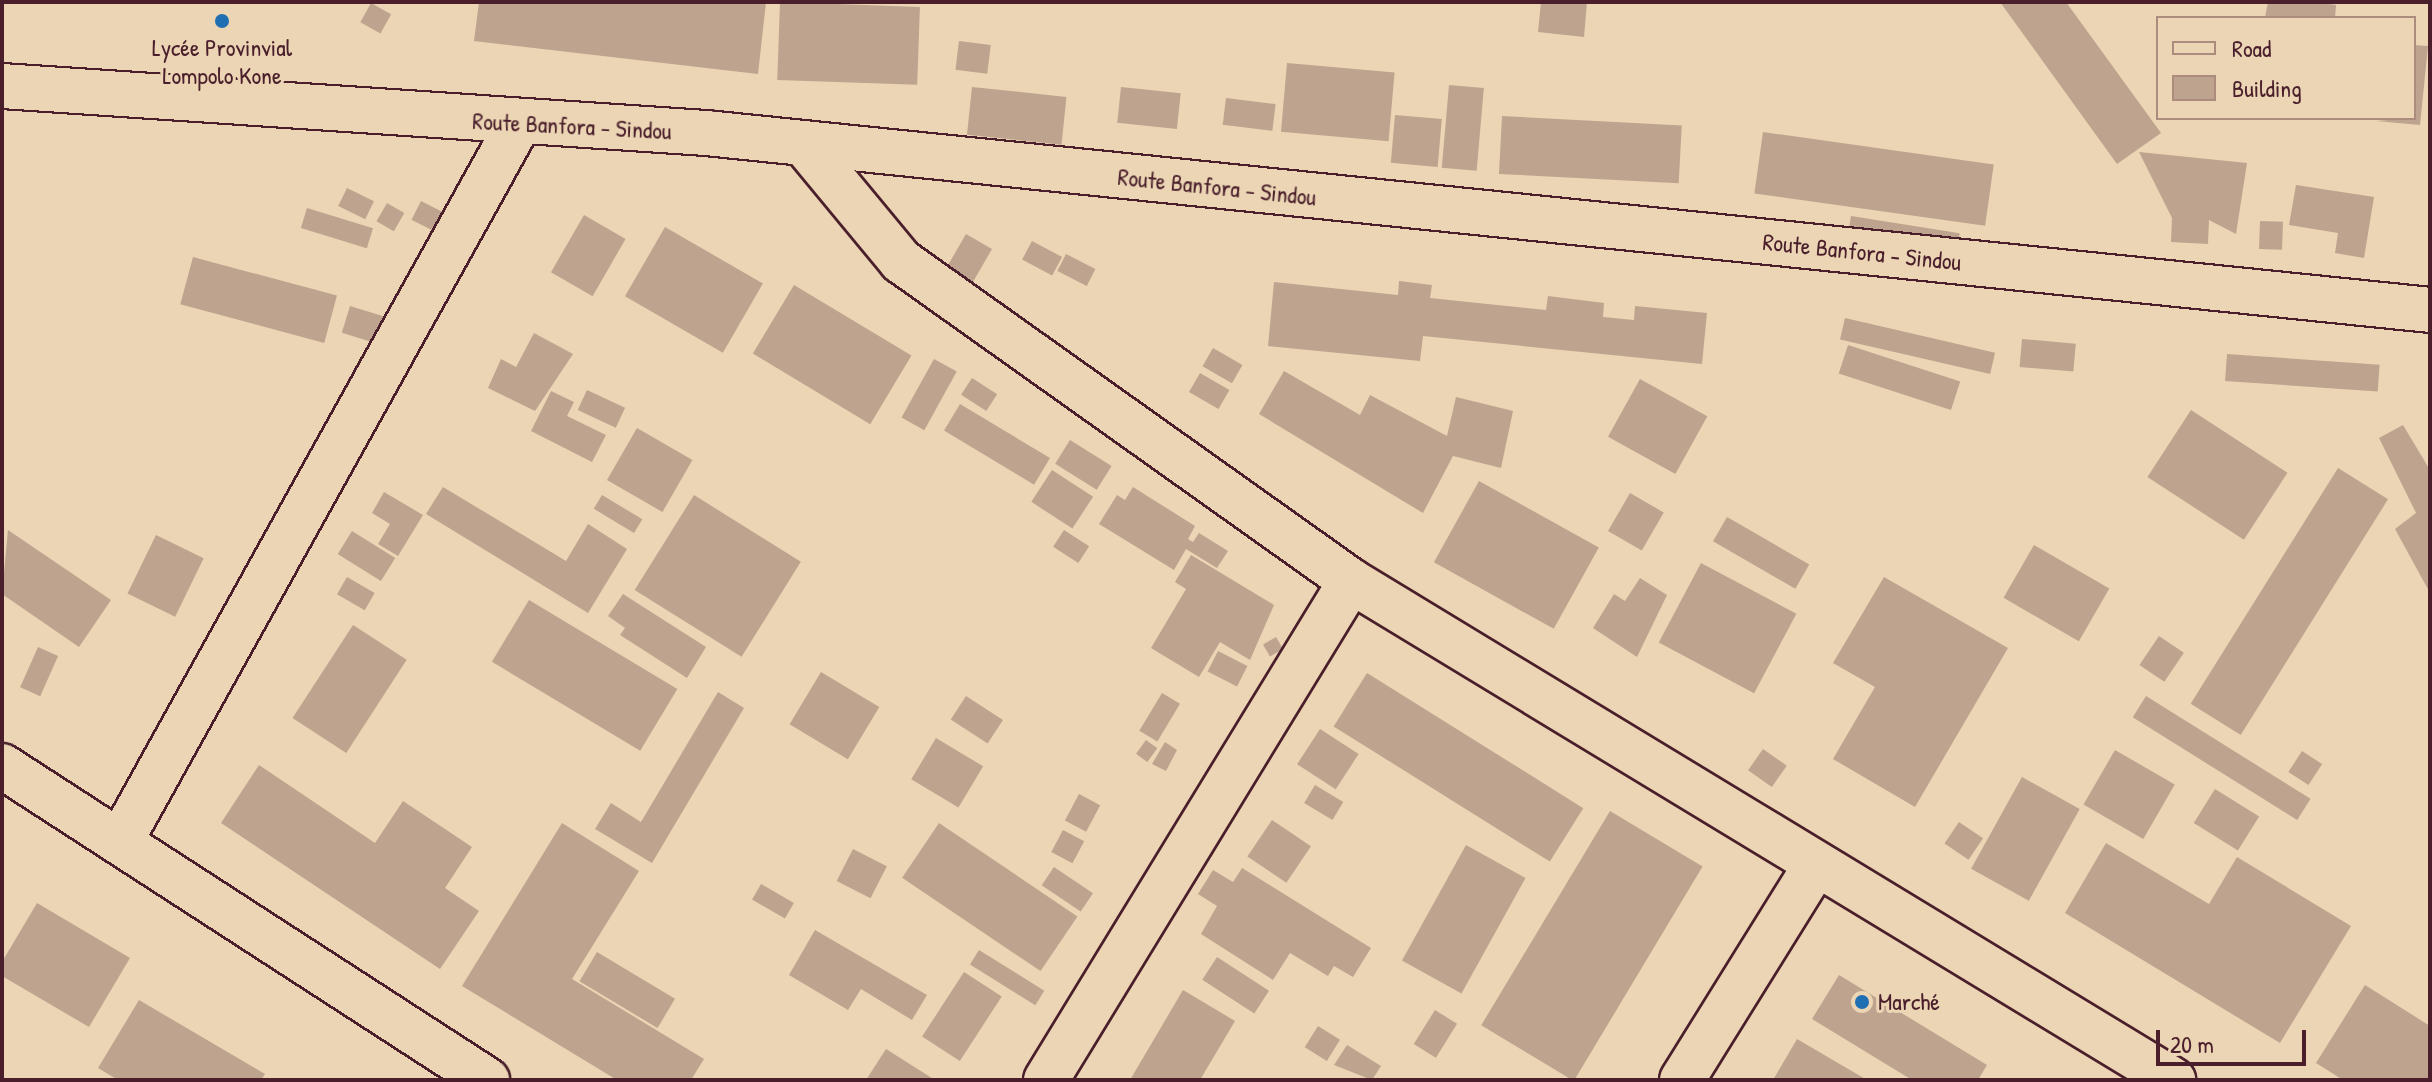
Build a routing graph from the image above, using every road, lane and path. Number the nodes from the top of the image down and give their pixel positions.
1 (2, 86) edge
2 (519, 123) junction
3 (805, 145) junction
4 (2428, 314) edge
5 (1351, 581) junction
6 (2, 766) edge
7 (121, 840) junction
8 (1816, 865) junction
9 (487, 1080) edge
10 (1046, 1080) edge
11 (1682, 1080) edge
12 (2173, 1080) edge

1 - 2 street, Route Banfora - Sindou
2 - 3 street, Route Banfora - Sindou
2 - 7 street
3 - 4 street, Route Banfora - Sindou
3 - 5 street
5 - 8 street
5 - 10 street
6 - 7 street
7 - 9 street
8 - 11 street
8 - 12 street

